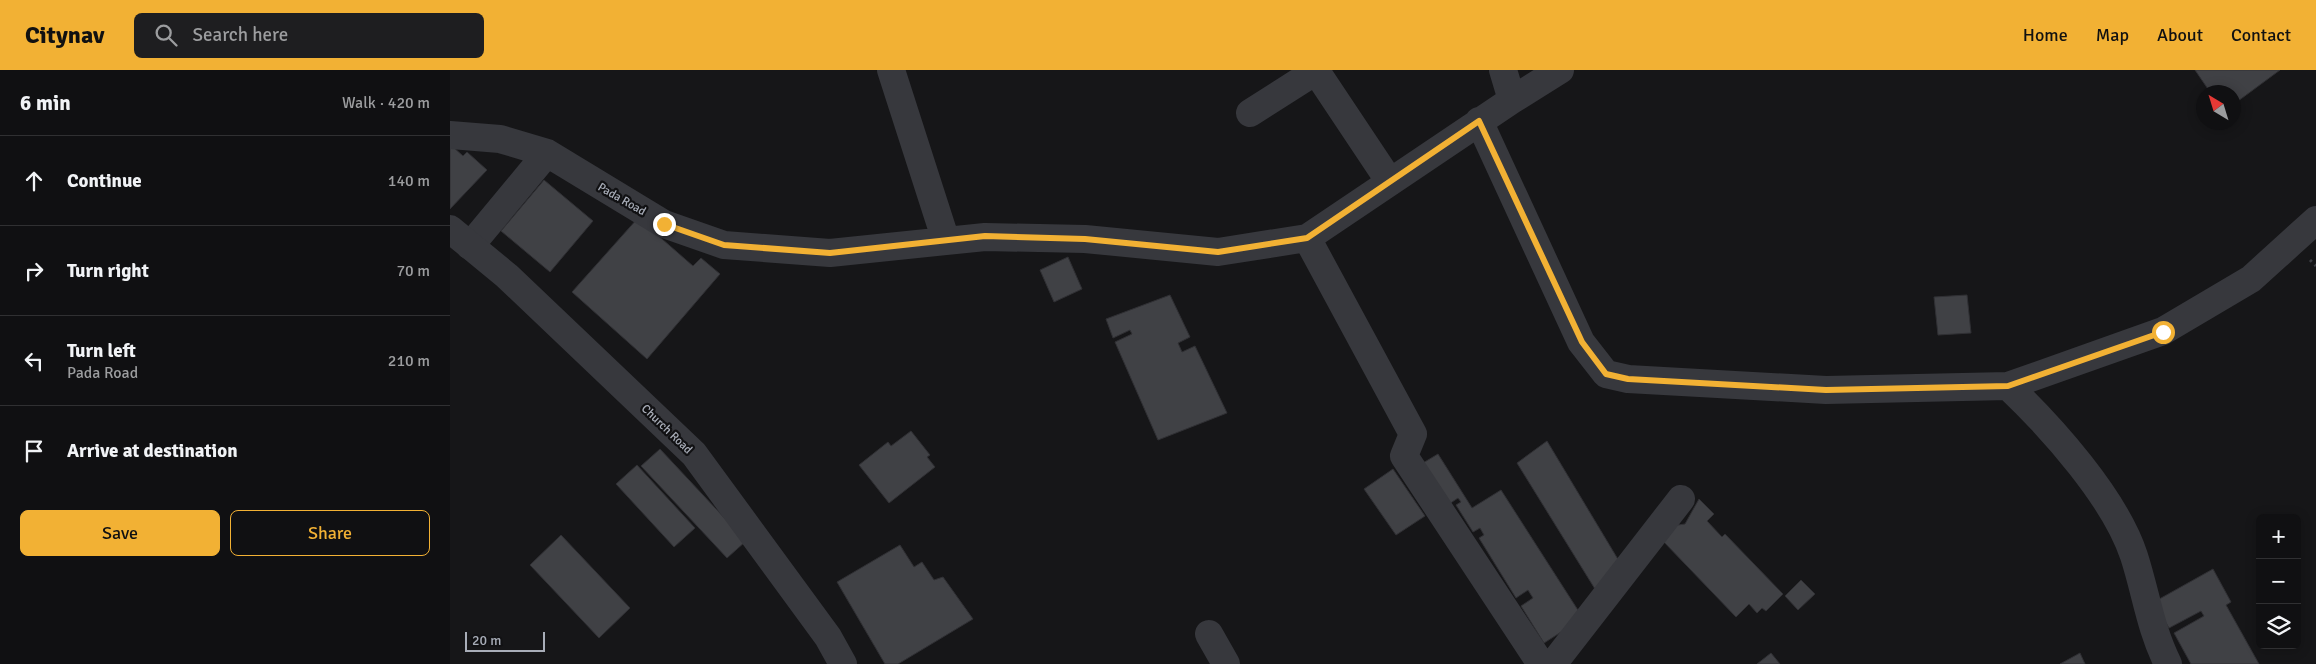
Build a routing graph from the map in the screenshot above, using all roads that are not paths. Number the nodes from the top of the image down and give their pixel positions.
1 (891, 70) edge
2 (1503, 70) edge
3 (1560, 70) edge
4 (1512, 100) junction
5 (1250, 113) dead end
6 (1479, 121) junction
7 (450, 135) edge
8 (547, 153) junction
9 (1390, 182) junction
10 (2316, 220) edge
11 (460, 237) edge
12 (1307, 238) junction
13 (946, 241) junction
14 (2008, 386) junction
15 (1681, 499) dead end
16 (1209, 634) dead end
17 (843, 664) edge
18 (1226, 664) edge
19 (1541, 664) edge
20 (1553, 664) edge
21 (2168, 664) edge

1 - 13 street
2 - 4 street
3 - 4 street, Pada Road
4 - 6 street, Pada Road
5 - 9 street
6 - 9 street, Pada Road
6 - 14 street
7 - 8 street, Pada Road
8 - 11 street
8 - 13 street, Pada Road
9 - 12 street, Pada Road
10 - 14 street
11 - 17 street, Church Road
12 - 13 street, Pada Road
12 - 19 street
14 - 21 street
15 - 20 street
16 - 18 street

